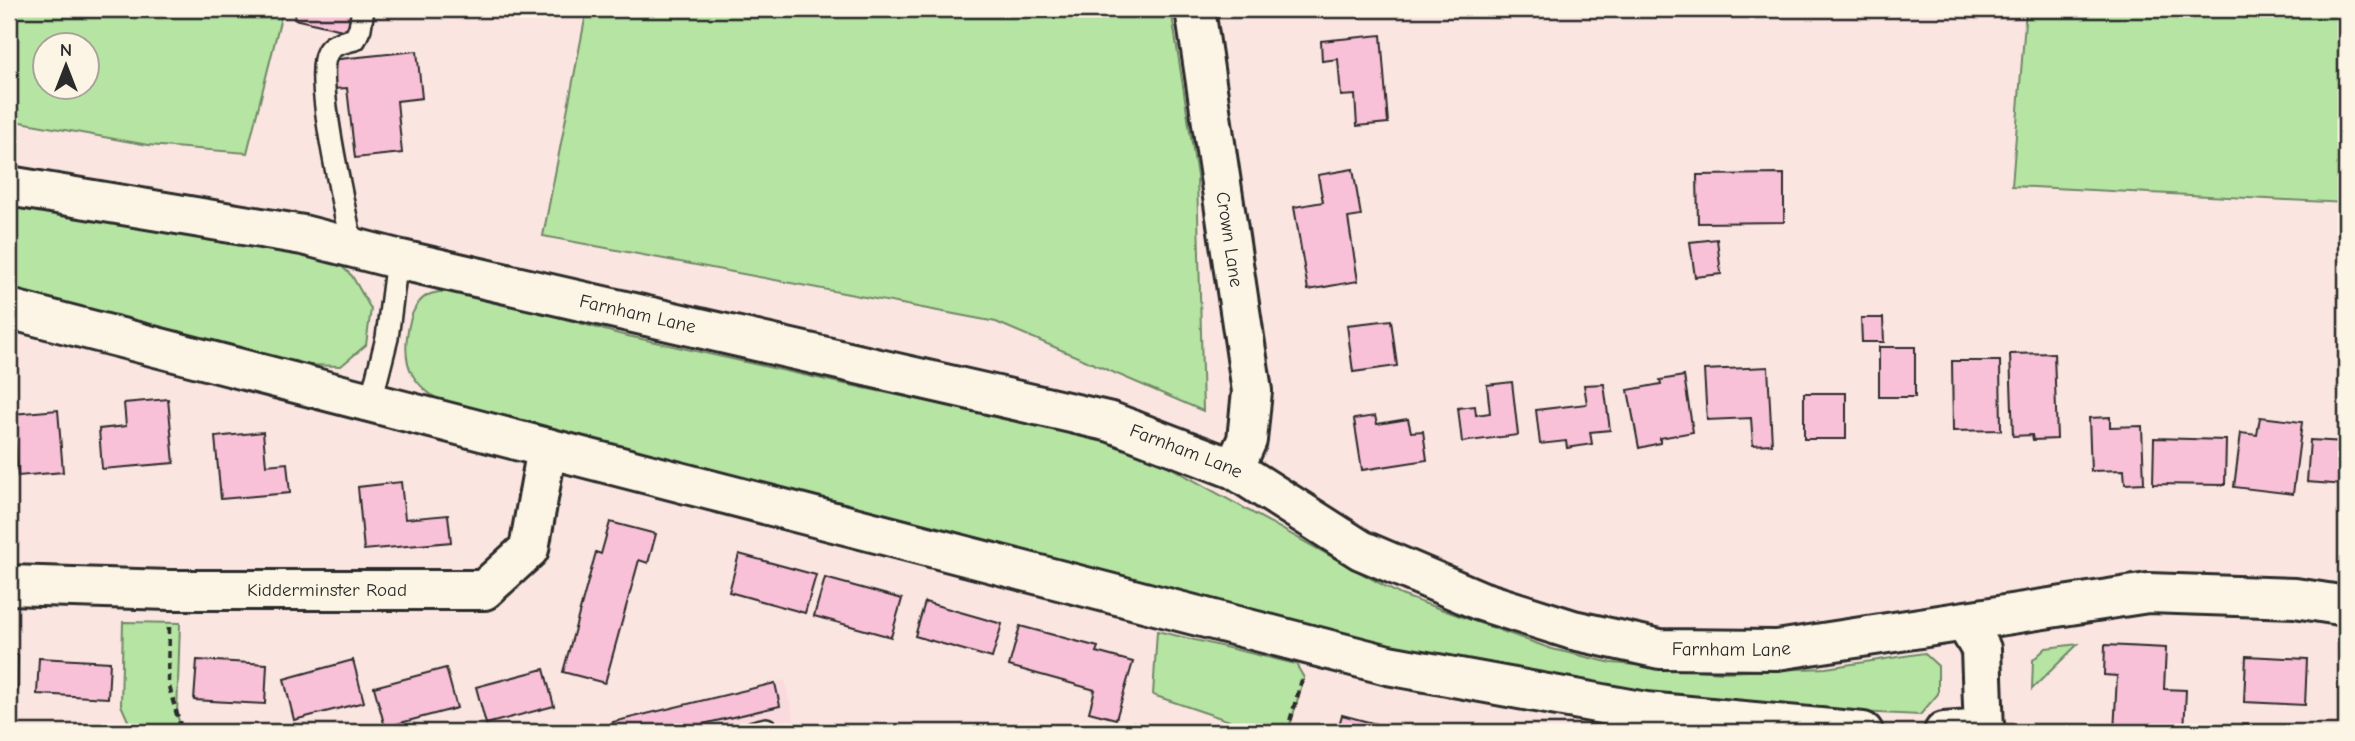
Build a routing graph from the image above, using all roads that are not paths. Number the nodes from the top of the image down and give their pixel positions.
1 (363, 9) edge
2 (1195, 9) edge
3 (9, 186) edge
4 (352, 247) junction
5 (397, 259) junction
6 (9, 309) edge
7 (371, 401) junction
8 (547, 448) junction
9 (1234, 469) junction
10 (9, 585) edge
11 (2346, 606) edge
12 (1965, 622) junction
13 (1984, 731) edge
14 (1863, 732) edge
15 (1944, 732) edge

1 - 4 lane
2 - 9 street, Crown Lane
3 - 4 street, Farnham Lane
4 - 5 street, Farnham Lane
5 - 7 lane
5 - 9 street, Farnham Lane
6 - 7 street
7 - 8 street
8 - 10 street, Kidderminster Road
8 - 14 street
9 - 12 street, Farnham Lane
11 - 12 street, Farnham Lane
12 - 13 street
13 - 15 street

